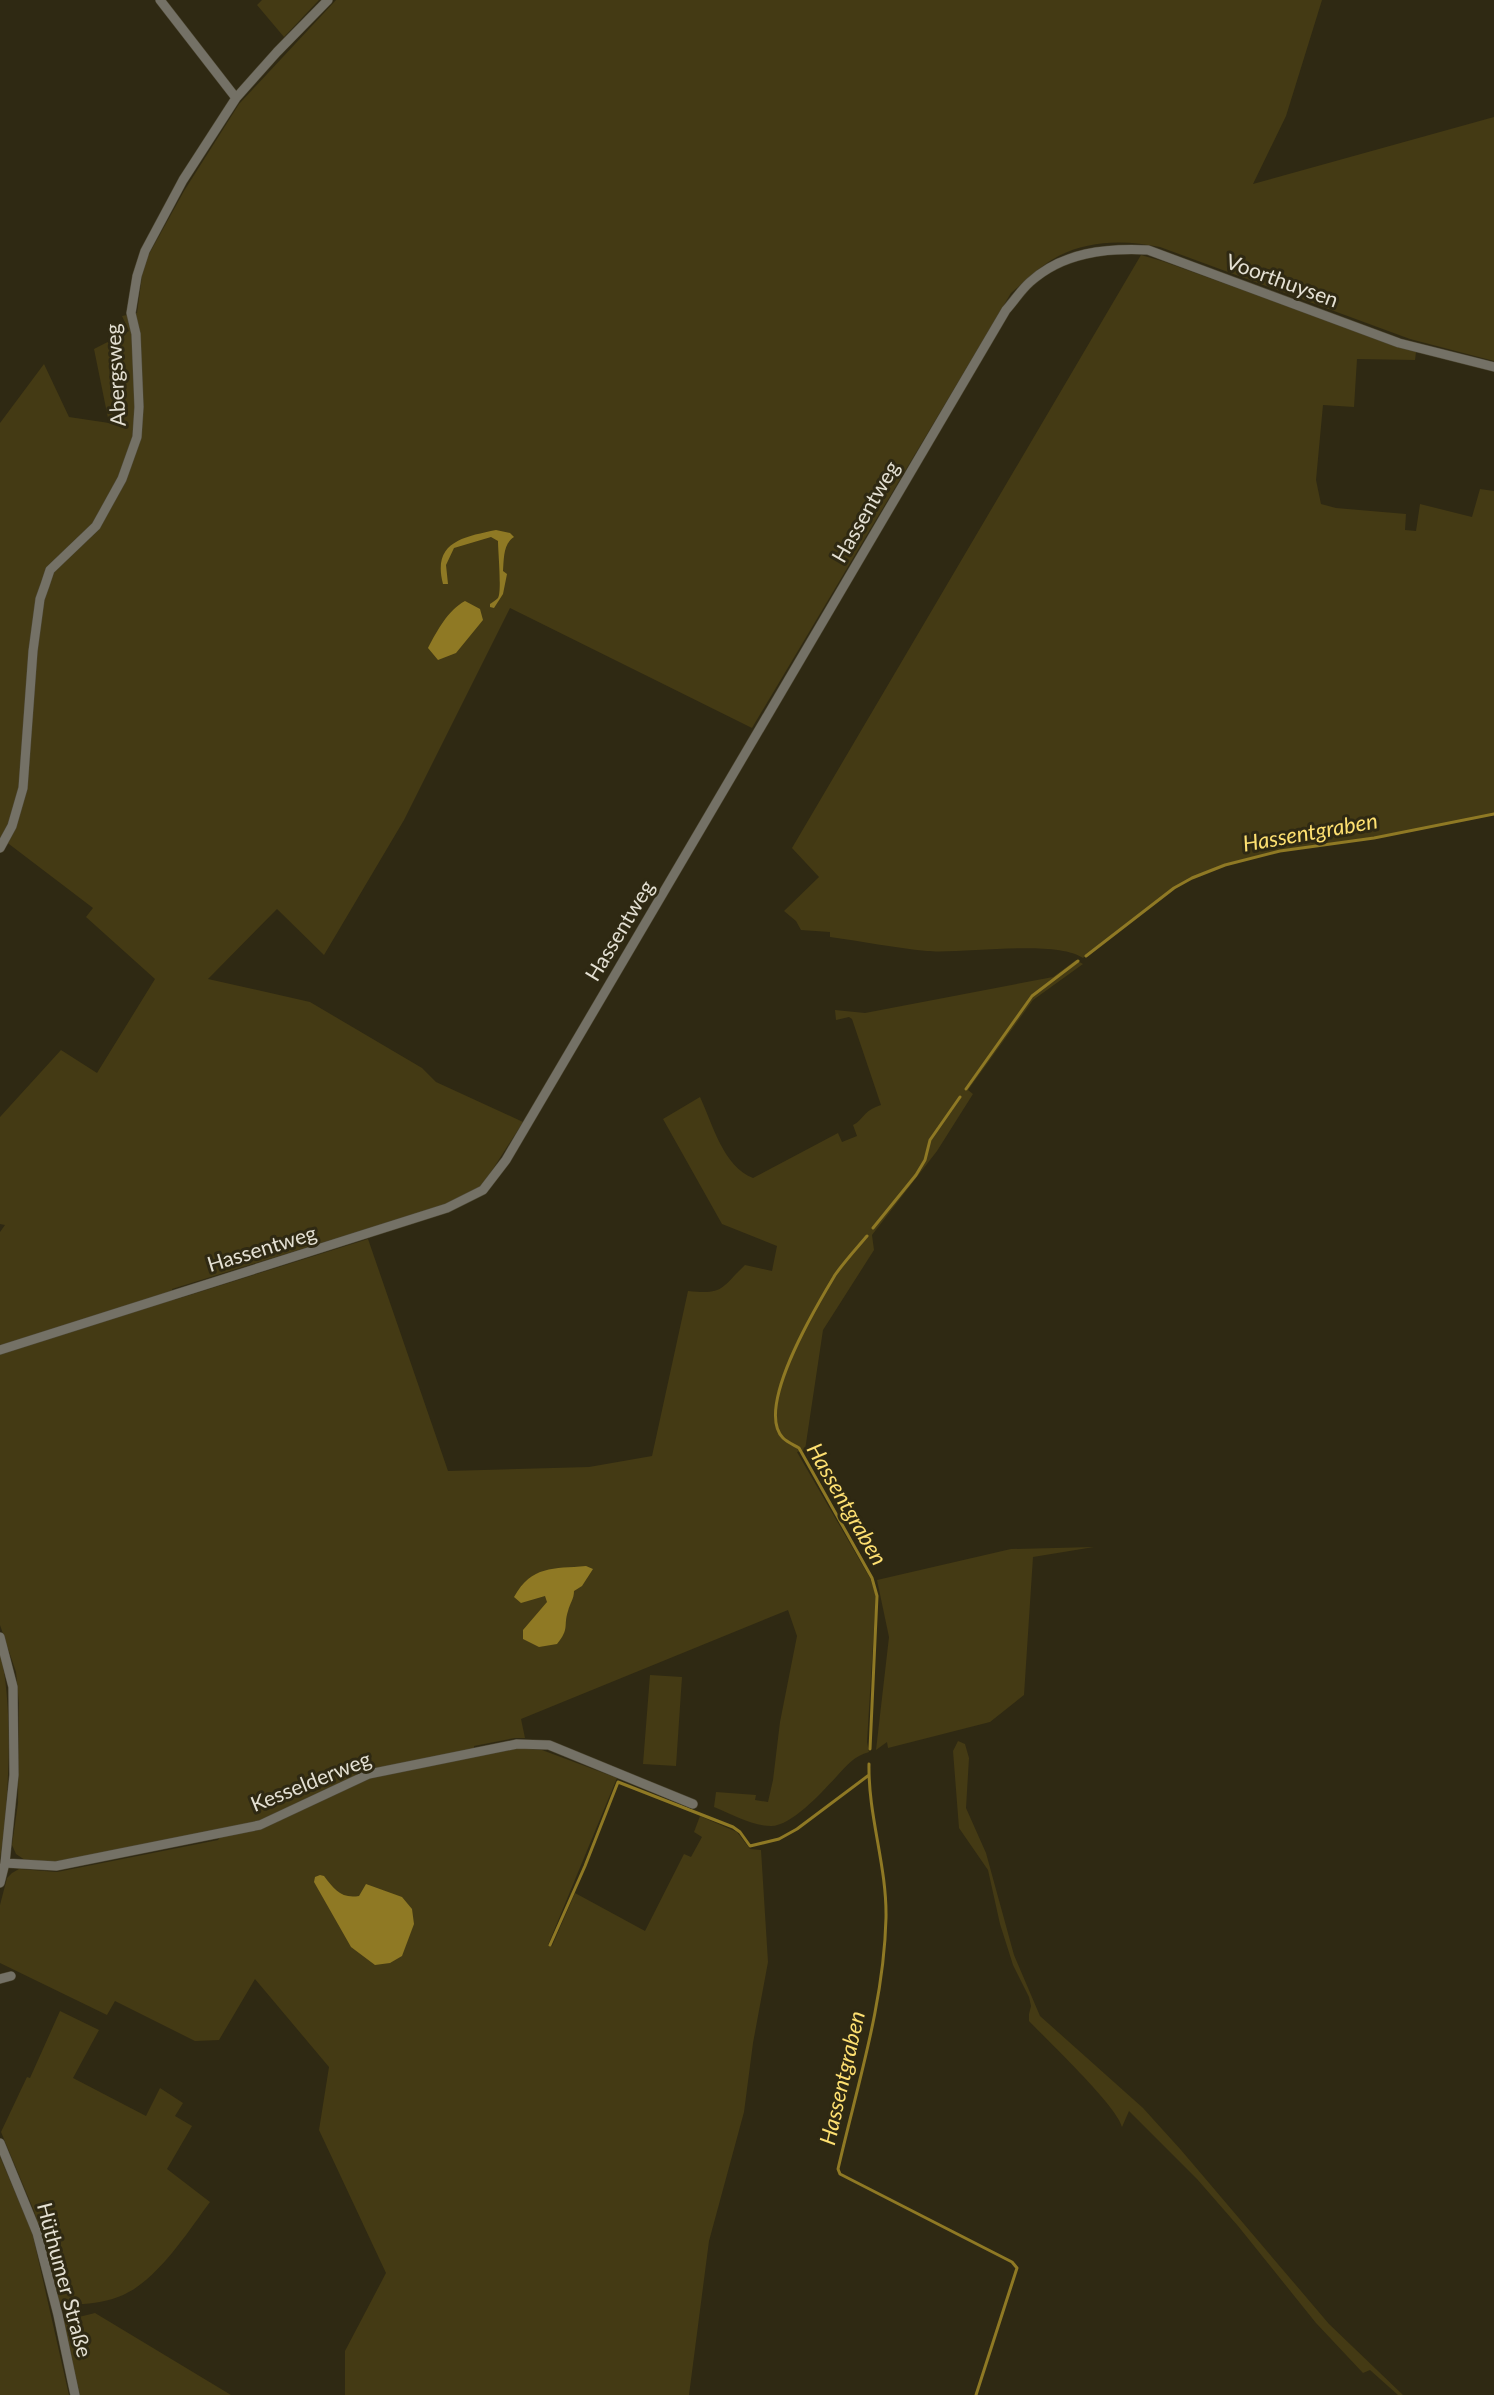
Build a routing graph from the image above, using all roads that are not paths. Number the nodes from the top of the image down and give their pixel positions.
1 (160, 0) edge
2 (328, 0) edge
3 (236, 98) junction
4 (1058, 263) joint
5 (1494, 367) edge
6 (0, 848) edge
7 (0, 1350) edge
8 (0, 1637) edge
9 (693, 1804) dead end
10 (5, 1863) junction
11 (0, 1883) edge
12 (11, 1976) dead end
13 (0, 1978) edge
14 (0, 2143) edge
15 (75, 2395) edge

1 - 3 street
2 - 3 street, Abergsweg
3 - 6 street, Abergsweg
4 - 5 street, Voorthuysen
4 - 7 street, Hassentweg
8 - 10 street
9 - 10 street, Kesselderweg
10 - 11 street
12 - 13 street
14 - 15 street, Hüthumer Straße

